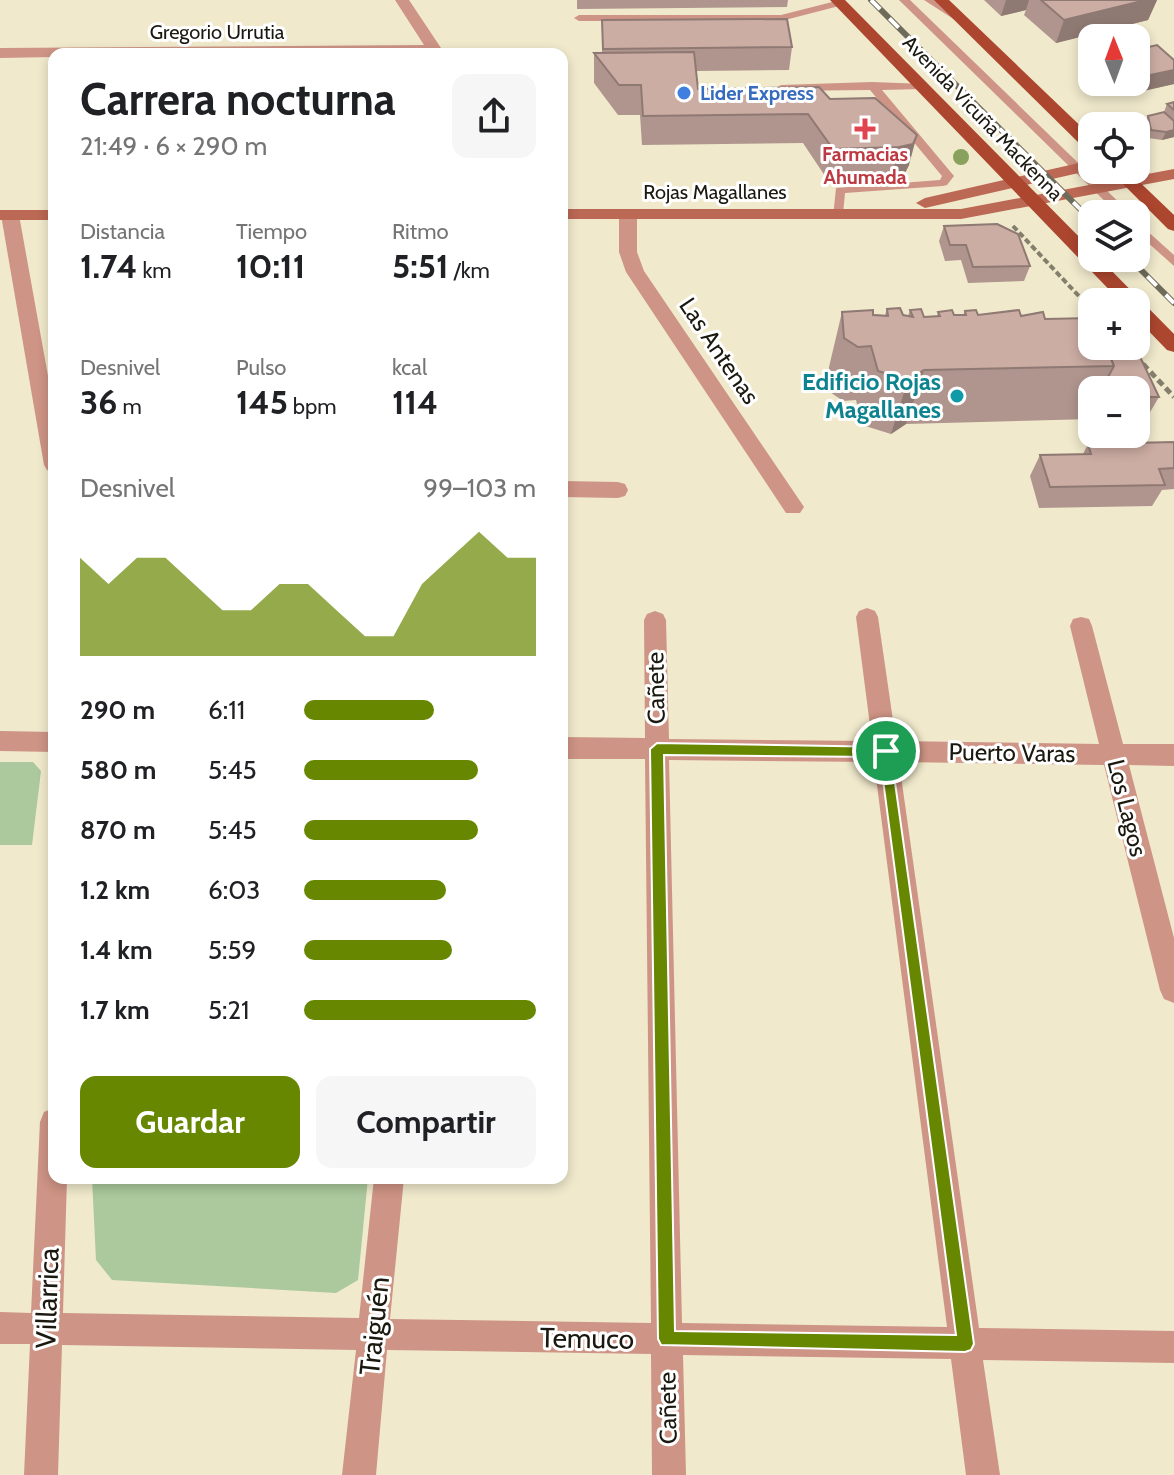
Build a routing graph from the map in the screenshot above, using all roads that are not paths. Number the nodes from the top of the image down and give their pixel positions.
1 (402, 0) edge
2 (904, 0) edge
3 (929, 0) edge
4 (941, 0) edge
5 (838, 2) edge
6 (579, 18) dead end
7 (964, 21) junction
8 (433, 48) edge
9 (0, 53) edge
10 (48, 53) edge
11 (904, 68) junction
12 (876, 85) junction
13 (921, 86) junction
14 (767, 88) edge
15 (892, 109) junction
16 (877, 110) edge
17 (1078, 132) edge
18 (1078, 160) edge
19 (1150, 163) edge
20 (1174, 164) edge
21 (1078, 168) edge
22 (1150, 174) edge
23 (1174, 174) edge
24 (1015, 183) junction
25 (1095, 184) edge
26 (1103, 184) edge
27 (1131, 184) edge
28 (1097, 187) junction
29 (1110, 200) edge
30 (1034, 202) junction
31 (568, 214) edge
32 (628, 214) junction
33 (837, 214) junction
34 (867, 214) junction
35 (5, 215) edge
36 (48, 215) edge
37 (1174, 225) edge
38 (1150, 239) edge
39 (1174, 262) edge
40 (1118, 288) edge
41 (1150, 321) edge
42 (1174, 345) edge
43 (48, 434) edge
44 (568, 489) edge
45 (618, 490) dead end
46 (793, 507) dead end
47 (867, 617) dead end
48 (655, 620) dead end
49 (1081, 626) dead end
50 (0, 741) edge
51 (48, 742) edge
52 (568, 748) edge
53 (657, 749) junction
54 (886, 751) junction
55 (1114, 754) junction
56 (1174, 755) edge
57 (1174, 990) edge
58 (51, 1184) edge
59 (388, 1184) edge
60 (0, 1328) edge
61 (45, 1329) junction
62 (373, 1334) junction
63 (667, 1339) junction
64 (965, 1344) junction
65 (1174, 1347) edge
66 (41, 1475) edge
67 (359, 1475) edge
68 (669, 1475) edge
69 (983, 1475) edge

1 - 8 street
2 - 18 lane
3 - 7 lane
4 - 7 main road
5 - 6 lane
5 - 11 main road, Avenida Vicuña Mackenna
7 - 17 main road
9 - 10 street, Gregorio Urrutia
11 - 12 lane
11 - 13 main road, Avenida Vicuña Mackenna
12 - 13 lane
12 - 14 lane
12 - 15 lane
13 - 24 main road, Avenida Vicuña Mackenna
15 - 16 lane
15 - 33 lane
19 - 20 main road
21 - 24 main road, Rojas Magallanes
22 - 23 main road, Rojas Magallanes
24 - 30 main road, Avenida Vicuña Mackenna
24 - 34 main road, Rojas Magallanes
25 - 28 lane
26 - 28 main road, Rojas Magallanes
27 - 37 main road
28 - 29 lane
28 - 30 main road, Rojas Magallanes
30 - 34 main road, Rojas Magallanes
30 - 40 main road, Avenida Vicuña Mackenna
31 - 32 main road, Rojas Magallanes
32 - 33 main road, Rojas Magallanes
32 - 46 street, Las Antenas
33 - 34 main road, Rojas Magallanes
35 - 36 main road
35 - 43 street
38 - 39 lane
41 - 42 main road
44 - 45 street
47 - 54 street
48 - 53 street, Cañete
49 - 55 street, Los Lagos
50 - 51 street
52 - 53 street, Puerto Varas
53 - 54 street, Puerto Varas
53 - 63 street, Cañete
54 - 55 street, Puerto Varas
54 - 64 street
55 - 56 street, Puerto Varas
55 - 57 street, Los Lagos
58 - 61 street, Villarrica
59 - 62 street, Traiguén
60 - 61 street, Temuco
61 - 62 street, Temuco
61 - 66 street, Villarrica
62 - 63 street, Temuco
62 - 67 street, Traiguén
63 - 64 street, Temuco
63 - 68 street, Cañete
64 - 65 street, Temuco
64 - 69 street

